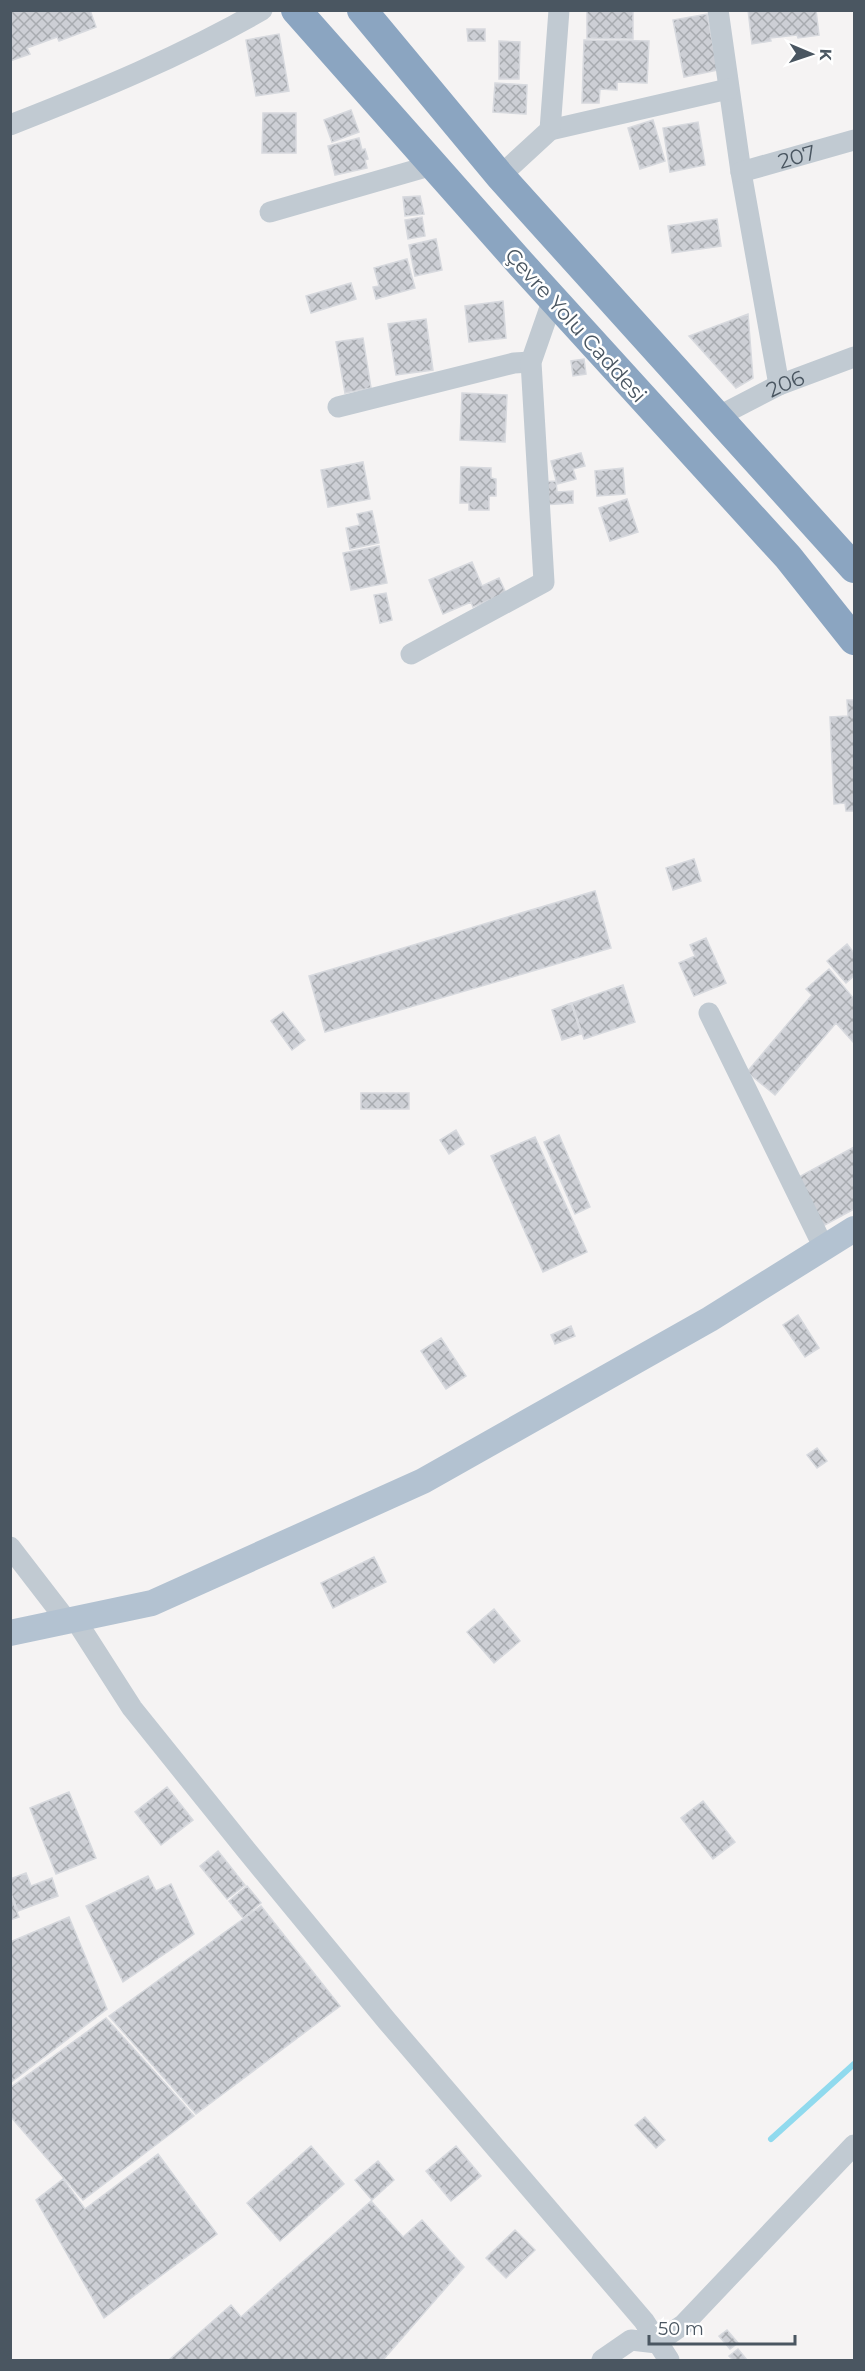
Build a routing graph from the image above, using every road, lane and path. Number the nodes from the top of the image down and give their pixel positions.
1 (262, 10) edge
2 (296, 10) edge
3 (362, 10) edge
4 (559, 10) edge
5 (718, 10) edge
6 (728, 89) junction
7 (10, 125) edge
8 (550, 130) junction
9 (855, 140) edge
10 (433, 165) junction
11 (741, 172) junction
12 (500, 176) junction
13 (270, 212) dead end
14 (553, 299) junction
15 (855, 357) edge
16 (531, 363) junction
17 (779, 385) junction
18 (338, 408) dead end
19 (719, 416) junction
20 (855, 568) edge
21 (855, 640) edge
22 (411, 654) dead end
23 (709, 1013) dead end
24 (855, 1229) edge
25 (824, 1248) junction
26 (10, 1547) edge
27 (71, 1620) junction
28 (10, 1633) edge
29 (855, 2145) edge
30 (657, 2343) junction
31 (602, 2361) edge
32 (669, 2361) edge

1 - 7 street
2 - 10 highway, Çevre Yolu Caddesi
3 - 12 highway, Çevre Yolu Caddesi
4 - 8 street
5 - 6 street
6 - 8 street
6 - 11 street
8 - 12 street
9 - 11 street, 207
10 - 13 street
10 - 14 highway, Çevre Yolu Caddesi
11 - 17 street
12 - 19 highway, Çevre Yolu Caddesi
14 - 16 street
14 - 21 highway, Çevre Yolu Caddesi
15 - 17 street, 206
16 - 18 street
16 - 22 street
17 - 19 street, 206
19 - 20 highway, Çevre Yolu Caddesi
23 - 25 street
24 - 25 main road
25 - 27 main road
26 - 27 street
27 - 28 main road
27 - 30 street
29 - 30 street
30 - 31 street
30 - 32 street

